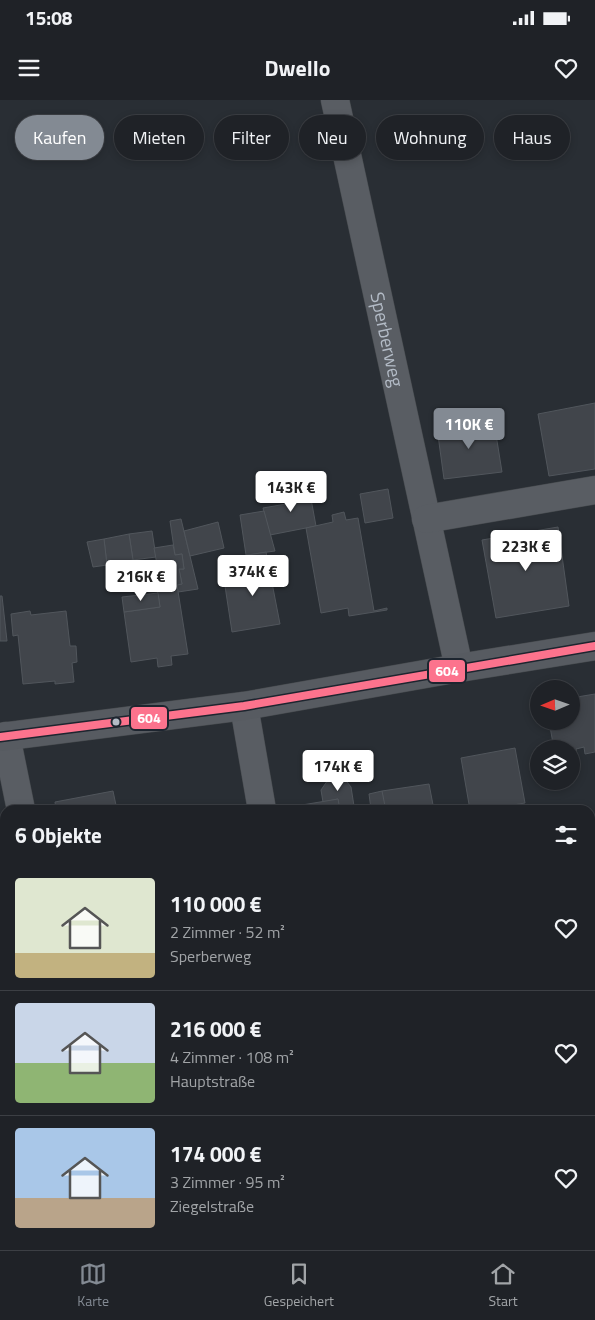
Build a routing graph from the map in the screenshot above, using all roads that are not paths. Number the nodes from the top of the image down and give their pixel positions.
1 (335, 100) edge
2 (595, 490) edge
3 (426, 519) junction
4 (595, 646) edge
5 (459, 668) junction
6 (244, 706) junction
7 (3, 736) edge
8 (20, 805) edge
9 (261, 805) edge

1 - 3 street, Sperberweg
2 - 3 street
3 - 5 street, Sperberweg
4 - 5 main road
5 - 6 main road
6 - 7 main road
6 - 9 street
7 - 8 street

